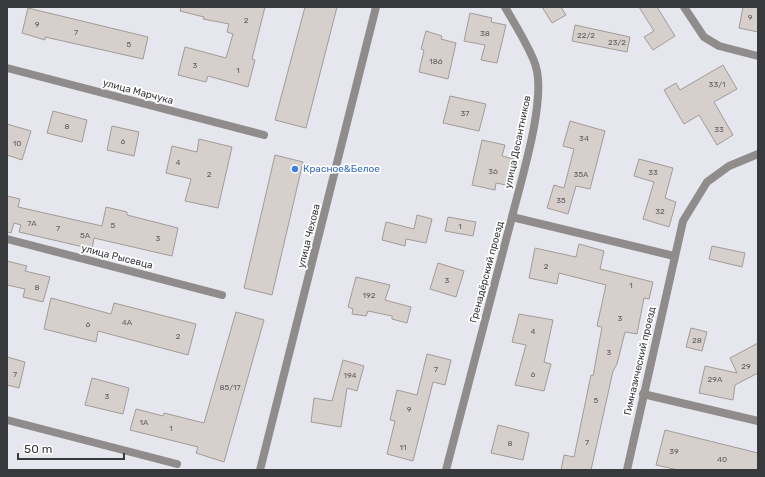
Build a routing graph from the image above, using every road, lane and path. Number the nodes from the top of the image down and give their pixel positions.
1 (376, 7) edge
2 (505, 7) edge
3 (684, 7) edge
4 (758, 56) edge
5 (7, 68) edge
6 (264, 134) dead end
7 (758, 154) edge
8 (512, 217) junction
9 (7, 239) edge
10 (674, 256) junction
11 (222, 294) dead end
12 (643, 394) junction
13 (7, 420) edge
14 (758, 421) edge
15 (177, 464) dead end
16 (260, 470) edge
17 (446, 470) edge
18 (627, 470) edge

1 - 16 street, улица Чехова
2 - 8 street, улица Десантников
3 - 4 street
5 - 6 street, улица Марчука
7 - 10 street
8 - 10 street, Гренадёрский проезд
8 - 17 street, Гренадёрский проезд
9 - 11 street, улица Рысевца
10 - 12 street, Гимназический проезд
12 - 14 street
12 - 18 street, Гимназический проезд
13 - 15 street

